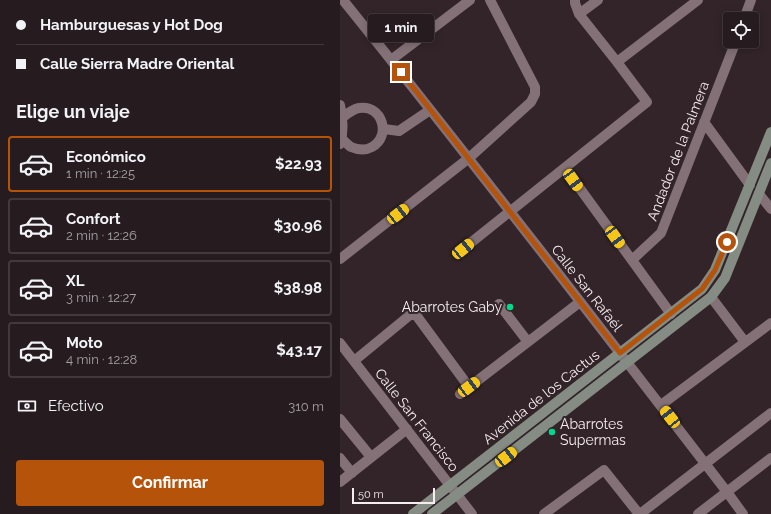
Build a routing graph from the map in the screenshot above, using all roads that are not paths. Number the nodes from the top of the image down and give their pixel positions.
1 (470, 0) edge
2 (490, 0) edge
3 (576, 0) edge
4 (598, 0) edge
5 (698, 0) edge
6 (752, 0) edge
7 (348, 2) edge
8 (747, 12) edge
9 (579, 14) junction
10 (733, 48) edge
11 (391, 60) junction
12 (617, 62) junction
13 (340, 105) edge
14 (430, 110) junction
15 (343, 117) junction
16 (704, 122) junction
17 (384, 129) junction
18 (771, 132) edge
19 (341, 142) edge
20 (768, 148) edge
21 (469, 158) junction
22 (771, 164) edge
23 (565, 168) junction
24 (750, 185) junction
25 (759, 194) junction
26 (771, 209) edge
27 (510, 212) junction
28 (463, 249) dead end
29 (340, 259) edge
30 (632, 260) junction
31 (711, 297) junction
32 (580, 302) junction
33 (499, 304) dead end
34 (671, 314) junction
35 (771, 323) edge
36 (528, 342) junction
37 (745, 342) junction
38 (340, 343) edge
39 (620, 353) junction
40 (354, 361) junction
41 (627, 362) junction
42 (660, 405) junction
43 (771, 413) edge
44 (340, 419) edge
45 (407, 429) junction
46 (371, 457) junction
47 (340, 458) edge
48 (771, 458) edge
49 (706, 464) junction
50 (352, 473) junction
51 (340, 482) edge
52 (450, 485) junction
53 (727, 492) junction
54 (457, 494) junction
55 (413, 514) edge
56 (432, 514) edge
57 (472, 514) edge
58 (544, 514) edge
59 (640, 514) edge
60 (698, 514) edge
61 (743, 514) edge

1 - 11 street
2 - 21 street
3 - 9 street
4 - 9 street
5 - 12 street
6 - 8 street
7 - 11 street, Calle San Rafaél
9 - 12 street
10 - 16 street, Andador de la Palmera
11 - 14 street, Calle San Rafaél
12 - 23 street
13 - 15 street
14 - 17 street
14 - 21 street, Calle San Rafaél
15 - 17 street
15 - 19 street
16 - 24 street
16 - 30 street, Andador de la Palmera
17 - 19 street
18 - 20 street, Avenida de los Cactus
20 - 24 street, Avenida de los Cactus
21 - 27 street, Calle San Rafaél
21 - 29 street
22 - 25 street, Avenida de los Cactus
23 - 27 street
23 - 30 street
24 - 34 street, Avenida de los Cactus
25 - 26 street
25 - 31 street, Avenida de los Cactus
27 - 28 street
27 - 32 street, Calle San Rafaél
30 - 34 street
31 - 37 street
31 - 41 street, Avenida de los Cactus
32 - 36 street
32 - 39 street, Calle San Rafaél
33 - 36 street
34 - 39 street, Avenida de los Cactus
35 - 37 street
36 - 40 street
37 - 42 street
38 - 40 street, Calle San Francisco
39 - 41 street, Calle San Rafaél
39 - 52 street, Avenida de los Cactus
40 - 45 street, Calle San Francisco
41 - 42 street, Calle San Rafaél
41 - 54 street, Avenida de los Cactus
42 - 49 street, Calle San Rafaél
43 - 49 street
44 - 46 street
45 - 46 street
45 - 52 street, Calle San Francisco
46 - 50 street
47 - 50 street
48 - 53 street
49 - 53 street, Calle San Rafaél
49 - 59 street
50 - 51 street
52 - 54 street, Calle San Francisco
52 - 55 street, Avenida de los Cactus
53 - 60 street
53 - 61 street, Calle San Rafaél
54 - 56 street, Avenida de los Cactus
54 - 57 street, Calle San Francisco
58 - 59 street

